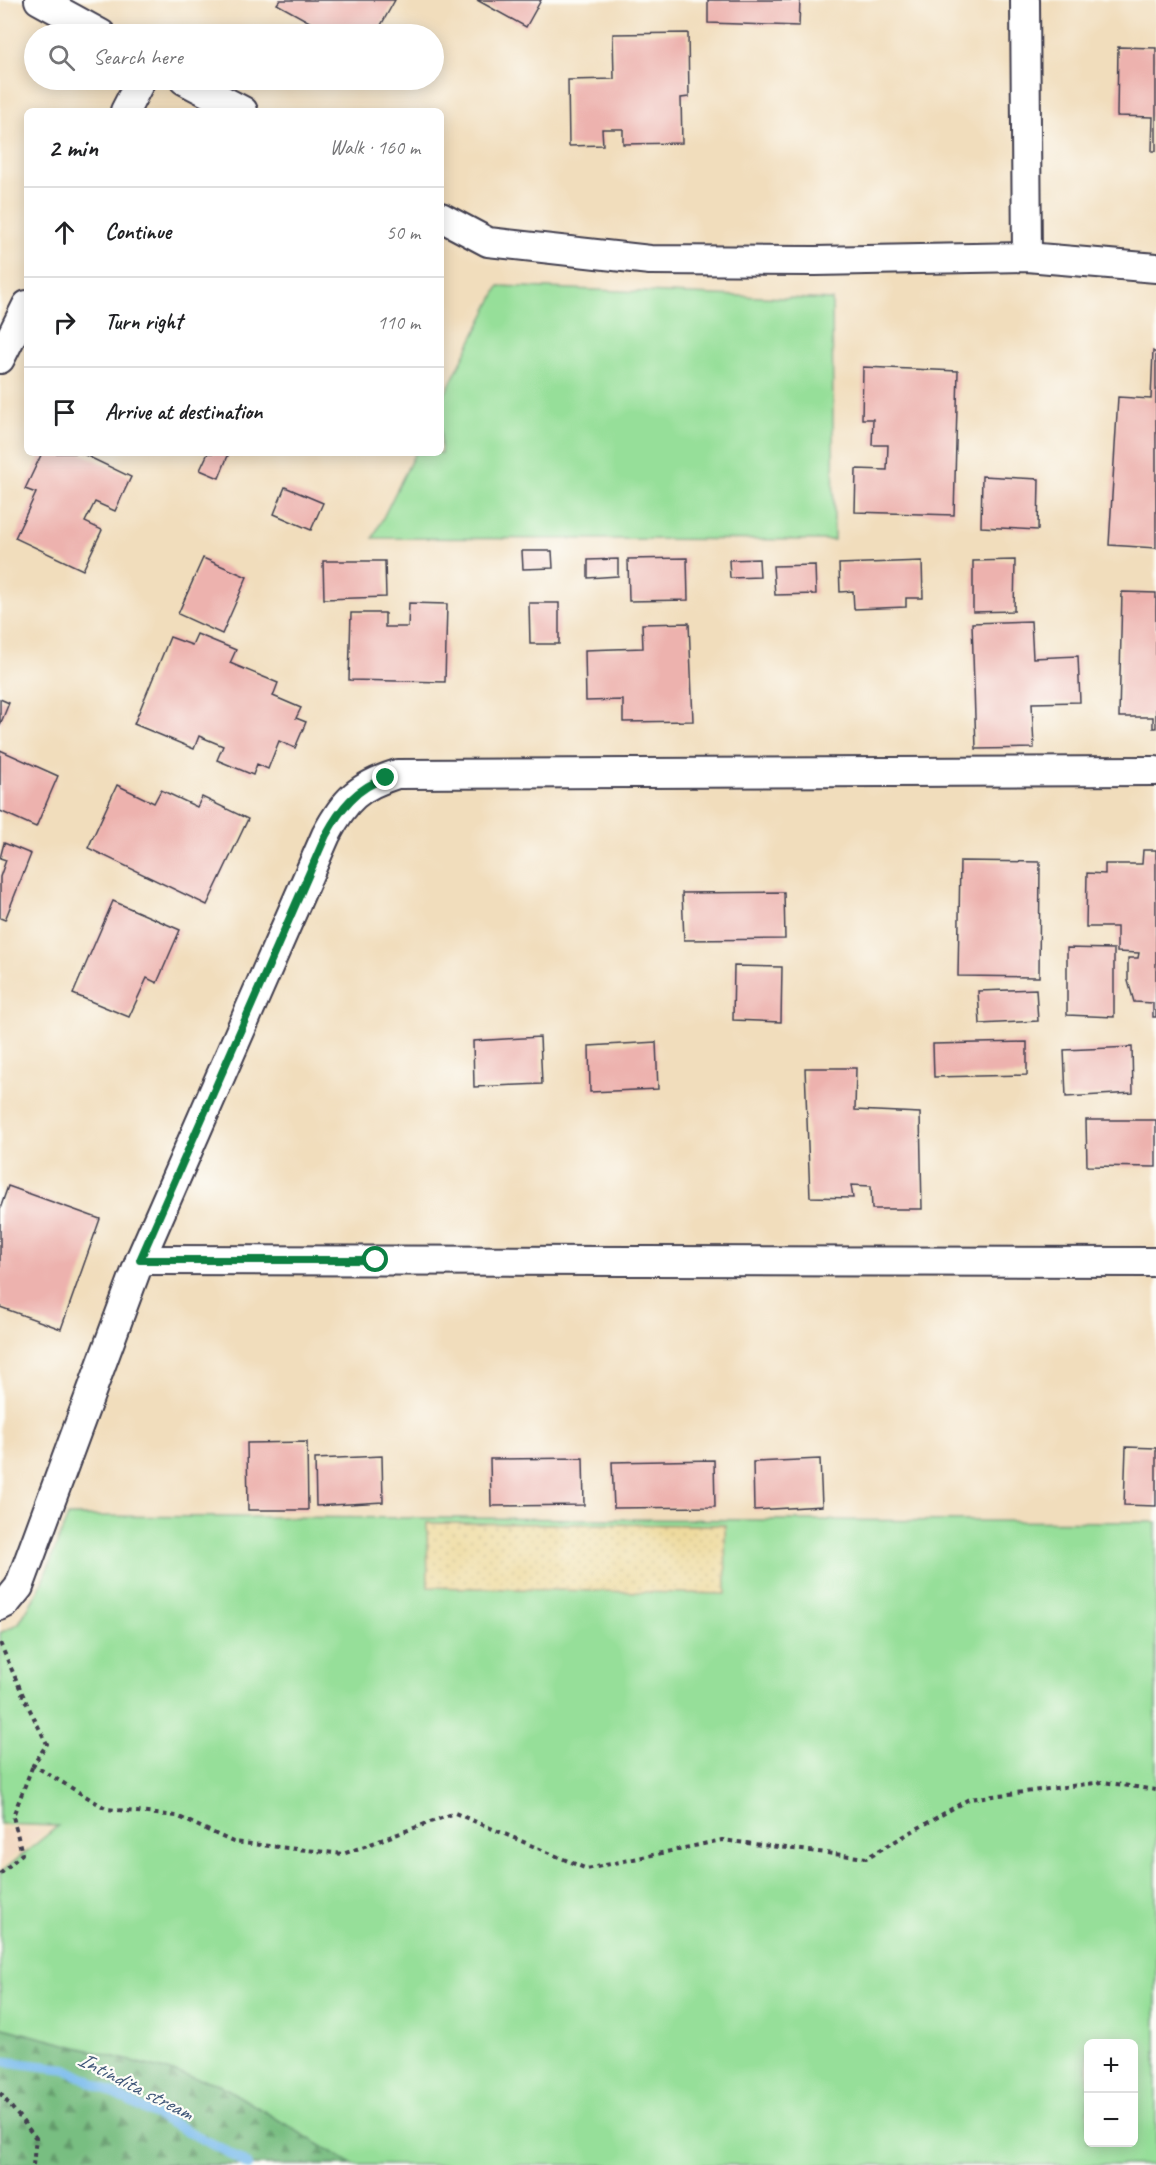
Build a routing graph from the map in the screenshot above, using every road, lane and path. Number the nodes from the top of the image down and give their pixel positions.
1 (39, 0) edge
2 (1025, 0) edge
3 (83, 24) edge
4 (136, 90) edge
5 (203, 90) edge
6 (127, 108) edge
7 (237, 108) edge
8 (444, 219) edge
9 (1027, 257) junction
10 (1156, 268) edge
11 (24, 311) edge
12 (0, 359) edge
13 (1156, 771) edge
14 (140, 1260) junction
15 (1156, 1262) edge
16 (0, 1606) edge
17 (0, 1643) edge
18 (33, 1765) junction
19 (1156, 1790) edge
20 (0, 1874) edge
21 (0, 2093) edge
22 (33, 2165) edge

1 - 3 street
2 - 9 street
4 - 6 street
5 - 7 street
8 - 9 street
9 - 10 street
11 - 12 street
13 - 14 street
14 - 15 street
14 - 16 street
17 - 18 path
18 - 19 path
18 - 20 path
21 - 22 path

